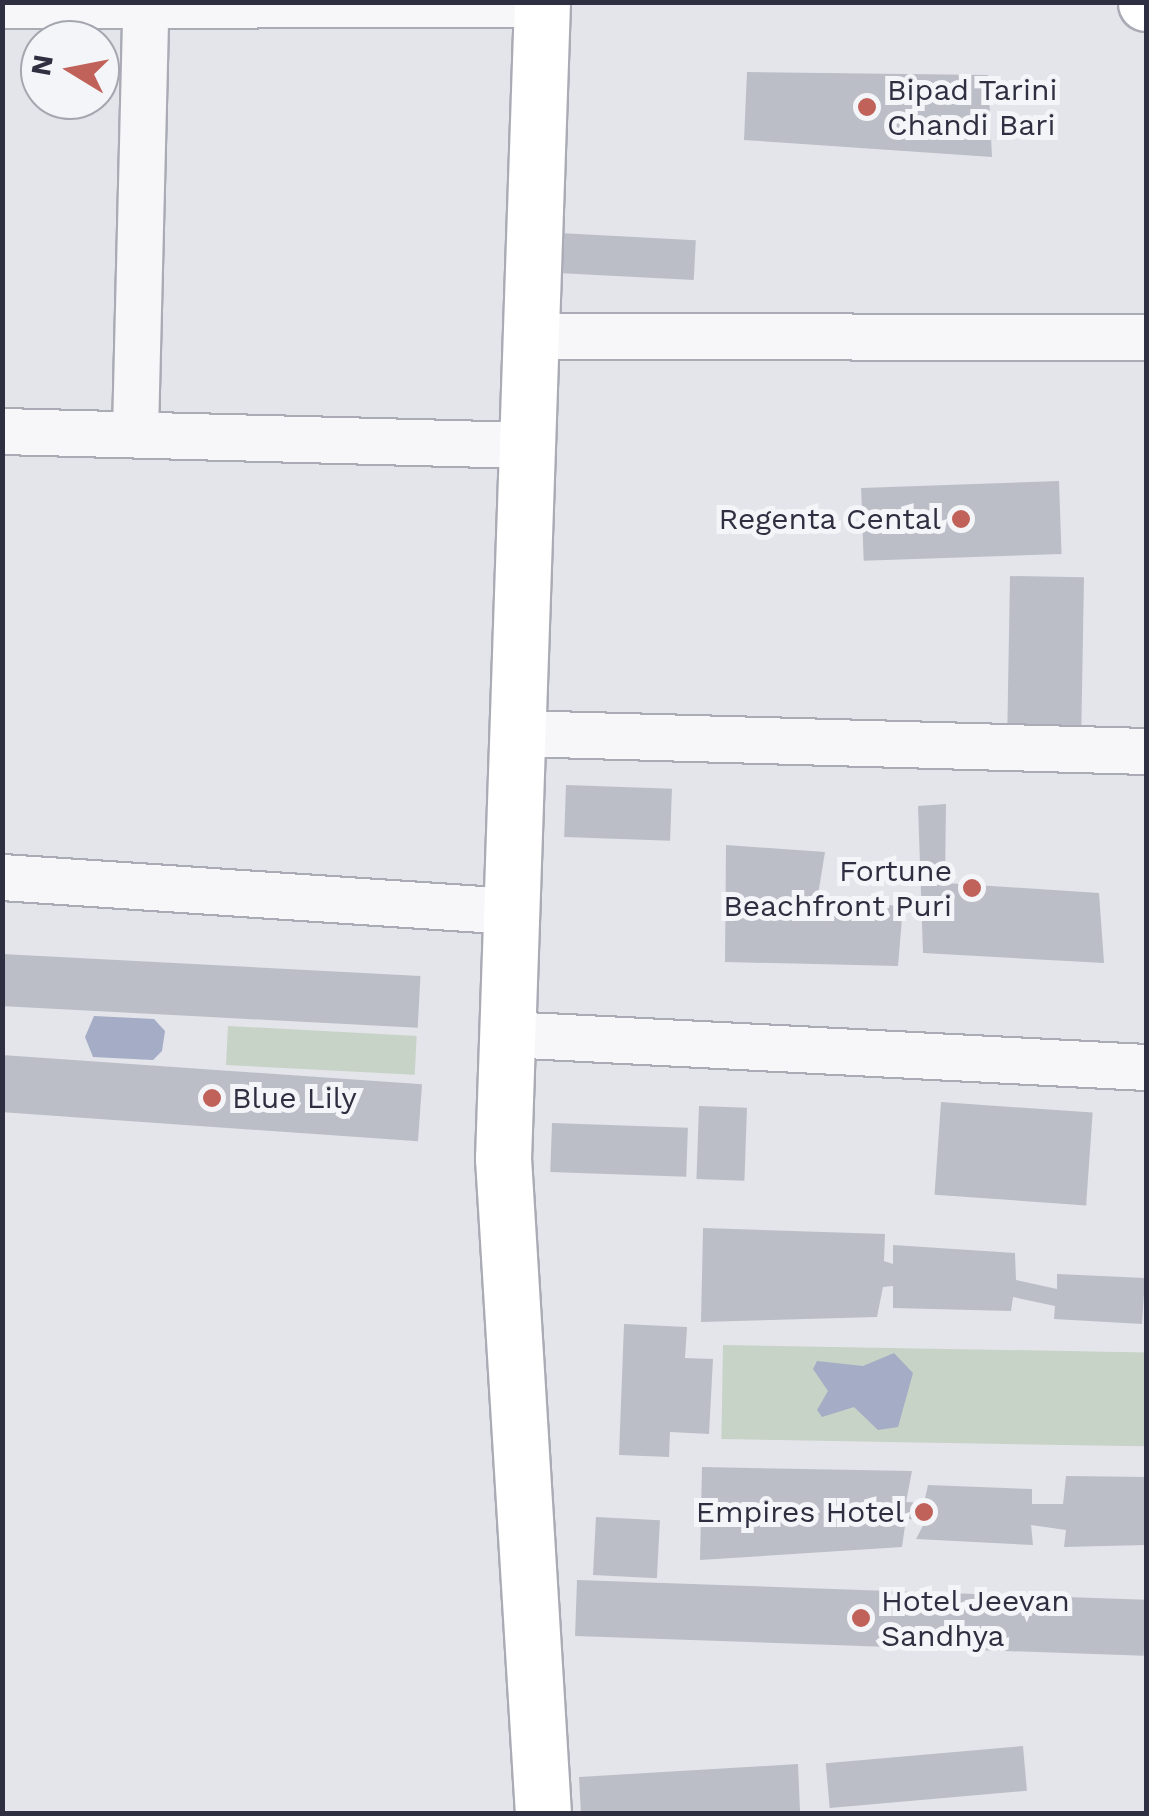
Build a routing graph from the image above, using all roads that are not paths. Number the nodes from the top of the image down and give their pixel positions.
1 (542, 3) edge
2 (2, 5) edge
3 (145, 8) junction
4 (530, 336) junction
5 (1146, 337) edge
6 (2, 431) edge
7 (135, 431) junction
8 (527, 444) junction
9 (517, 733) junction
10 (1146, 751) edge
11 (2, 877) edge
12 (511, 911) junction
13 (507, 1034) junction
14 (1146, 1067) edge
15 (542, 1814) edge

1 - 3 street
1 - 4 main road
2 - 3 street
3 - 7 street
4 - 5 street
4 - 8 main road
6 - 7 street
7 - 8 street
8 - 9 main road
9 - 10 street
9 - 12 main road
11 - 12 street
12 - 13 main road
13 - 14 street
13 - 15 main road

